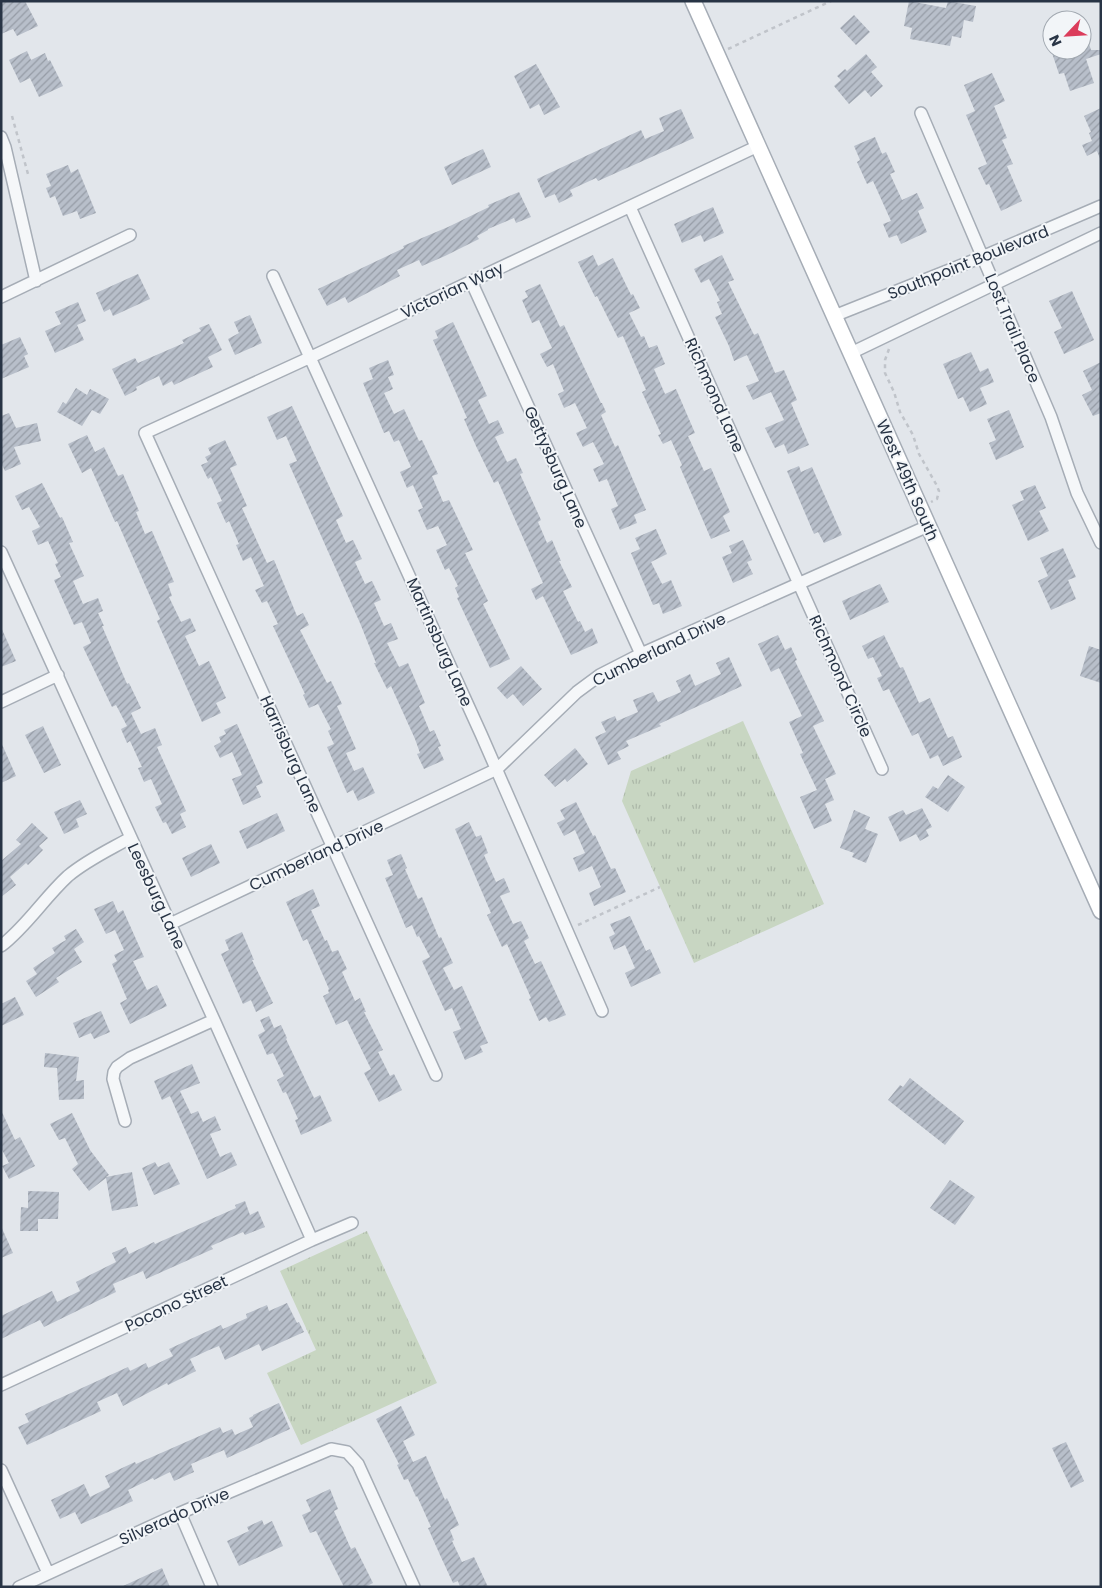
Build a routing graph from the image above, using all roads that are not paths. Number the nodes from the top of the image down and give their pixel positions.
1 (693, 1) edge
2 (921, 113) dead end
3 (1, 137) edge
4 (758, 146) junction
5 (1101, 206) edge
6 (630, 207) junction
7 (1101, 233) edge
8 (130, 235) dead end
9 (982, 257) junction
10 (273, 276) dead end
11 (471, 280) junction
12 (36, 281) junction
13 (995, 284) junction
14 (1, 297) edge
15 (834, 316) junction
16 (851, 352) junction
17 (311, 357) junction
18 (145, 433) joint
19 (928, 526) junction
20 (1101, 543) edge
21 (1, 552) edge
22 (800, 583) junction
23 (641, 654) junction
24 (58, 675) junction
25 (1, 702) edge
26 (497, 769) junction
27 (882, 769) dead end
28 (130, 838) junction
29 (333, 847) junction
30 (1101, 911) edge
31 (170, 924) junction
32 (1, 946) edge
33 (602, 1011) dead end
34 (214, 1020) junction
35 (436, 1075) dead end
36 (125, 1121) dead end
37 (352, 1223) dead end
38 (312, 1240) junction
39 (1, 1385) edge
40 (1, 1470) edge
41 (180, 1513) junction
42 (48, 1573) junction
43 (19, 1587) edge
44 (212, 1587) edge
45 (414, 1587) edge

1 - 4 street, West 49th South
2 - 9 street, Lost Trail Place
3 - 12 street
4 - 6 street, Victorian Way
4 - 15 street, West 49th South
5 - 9 street, Southpoint Boulevard
6 - 11 street, Victorian Way
6 - 22 street, Richmond Lane
7 - 13 street, Southpoint Boulevard
8 - 12 street
9 - 13 street, Lost Trail Place
9 - 15 street, Southpoint Boulevard
10 - 17 street, Martinsburg Lane
11 - 17 street, Victorian Way
11 - 23 street, Gettysburg Lane
12 - 14 street
13 - 16 street, Southpoint Boulevard
13 - 20 street, Lost Trail Place
15 - 16 street, West 49th South
16 - 19 street, West 49th South
17 - 18 street, Victorian Way
17 - 26 street, Martinsburg Lane
18 - 29 street, Harrisburg Lane
19 - 22 street, Cumberland Drive
19 - 30 street, West 49th South
21 - 24 street, Leesburg Lane
22 - 23 street, Cumberland Drive
22 - 27 street, Richmond Circle
23 - 26 street, Cumberland Drive
24 - 25 street
24 - 28 street, Leesburg Lane
26 - 29 street, Cumberland Drive
26 - 33 street, Martinsburg Lane
28 - 31 street, Leesburg Lane
28 - 32 street
29 - 31 street, Cumberland Drive
29 - 35 street, Harrisburg Lane
31 - 34 street, Leesburg Lane
34 - 36 street
34 - 38 street, Leesburg Lane
37 - 38 street, Pocono Street
38 - 39 street, Pocono Street
40 - 42 street
41 - 42 street, Silverado Drive
41 - 44 street
41 - 45 street, Silverado Drive
42 - 43 street, Silverado Drive

